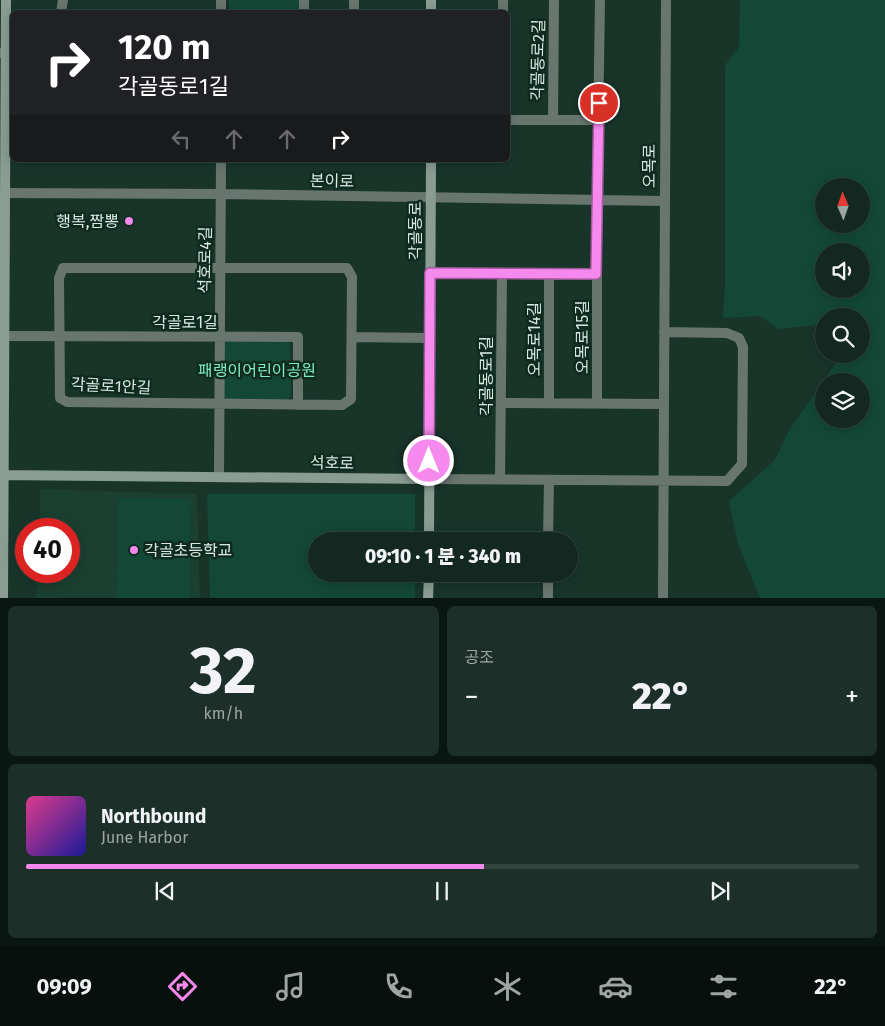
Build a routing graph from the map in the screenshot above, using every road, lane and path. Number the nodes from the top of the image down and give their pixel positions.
1 (6, 0) edge
2 (554, 0) edge
3 (600, 0) edge
4 (666, 0) edge
5 (6, 53) edge
6 (510, 120) edge
7 (552, 120) junction
8 (599, 120) junction
9 (221, 162) edge
10 (431, 162) edge
11 (3, 194) edge
12 (221, 194) junction
13 (430, 197) junction
14 (597, 199) junction
15 (664, 200) junction
16 (220, 267) junction
17 (430, 273) junction
18 (502, 274) junction
19 (549, 274) junction
20 (596, 274) junction
21 (664, 332) junction
22 (4, 336) junction
23 (60, 336) junction
24 (352, 336) junction
25 (219, 337) junction
26 (430, 338) junction
27 (501, 403) junction
28 (549, 403) junction
29 (597, 403) junction
30 (219, 404) junction
31 (663, 404) junction
32 (298, 405) junction
33 (2, 475) edge
34 (219, 476) junction
35 (429, 479) junction
36 (500, 479) junction
37 (549, 480) junction
38 (663, 480) junction
39 (429, 532) edge
40 (548, 532) edge
41 (429, 582) edge
42 (548, 582) edge
43 (3, 598) edge
44 (428, 598) edge
45 (548, 598) edge
46 (664, 598) edge

1 - 5 street
2 - 7 street, 각골동로2길
3 - 8 street, 오목로15길
4 - 15 street, 오목로
5 - 11 street
6 - 7 street, 각골동로2길
7 - 8 street, 각골동로2길
8 - 14 street, 오목로15길
9 - 12 street, 석호로4길
10 - 13 street, 각골동로
11 - 12 street, 본이로
11 - 22 street
12 - 13 street, 본이로
12 - 16 street, 석호로4길
13 - 14 street, 본이로
13 - 17 street, 각골동로
14 - 15 street, 본이로
14 - 20 street, 오목로15길
15 - 21 street, 오목로
16 - 23 street, 각골로1안길
16 - 24 street, 각골로1안길
16 - 25 street, 석호로4길
17 - 18 street
17 - 26 street, 각골동로
18 - 19 street
18 - 27 street, 각골동로1길
19 - 20 street
19 - 28 street, 오목로14길
20 - 29 street, 오목로15길
21 - 31 street, 오목로
21 - 38 street
22 - 23 street, 각골로1길
22 - 33 street
23 - 25 street, 각골로1길
23 - 30 street, 각골로1안길
24 - 26 street
24 - 32 street, 각골로1안길
25 - 30 street, 석호로4길
25 - 32 street, 각골로1길
26 - 35 street, 각골동로
27 - 28 street
27 - 36 street, 각골동로1길
28 - 29 street
29 - 31 street
30 - 32 street, 각골로1안길
30 - 34 street, 석호로4길
31 - 38 street, 오목로
33 - 34 street, 석호로
33 - 43 street
34 - 35 street, 석호로
35 - 36 street, 석호로
35 - 39 street, 각골동로
36 - 37 street, 석호로
37 - 38 street, 석호로
37 - 40 street
38 - 46 street, 오목로
41 - 44 street
42 - 45 street

